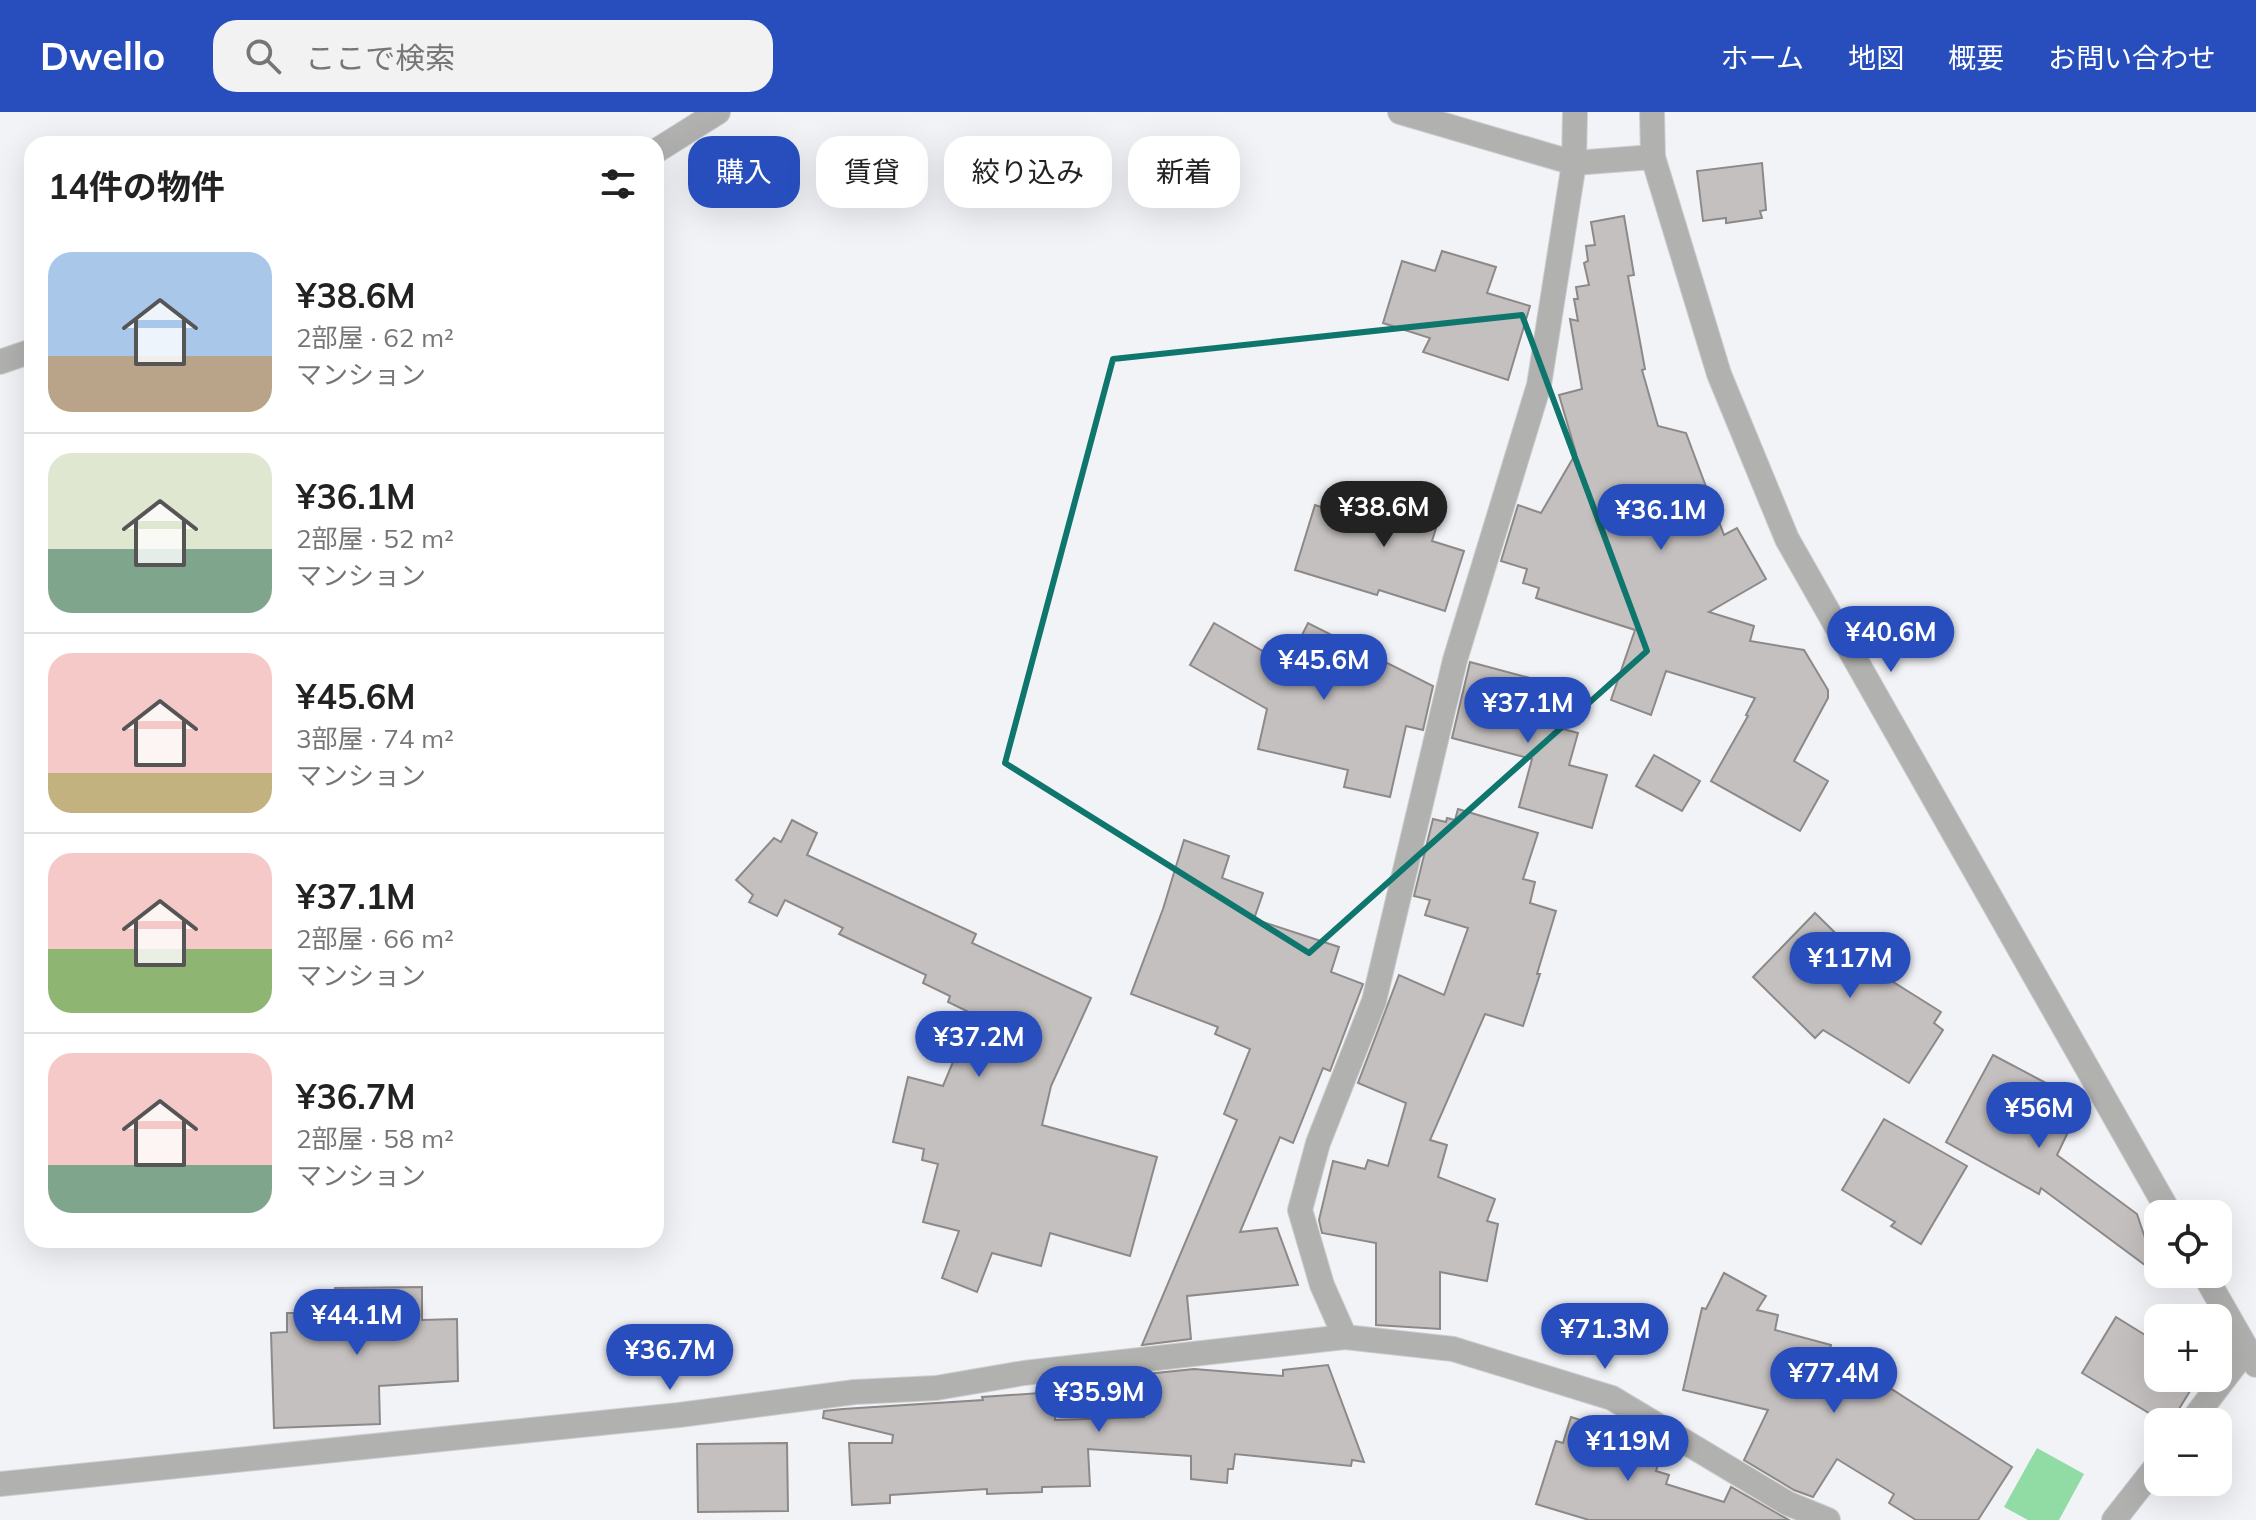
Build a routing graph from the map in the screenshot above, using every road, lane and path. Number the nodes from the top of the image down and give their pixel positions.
1 (718, 112) edge
2 (1400, 112) edge
3 (1575, 112) edge
4 (1652, 112) edge
5 (664, 146) edge
6 (1653, 157) junction
7 (1574, 163) junction
8 (24, 354) edge
9 (0, 362) edge
10 (2162, 1200) edge
11 (2212, 1288) edge
12 (1345, 1337) junction
13 (2252, 1357) edge
14 (2204, 1408) edge
15 (2144, 1482) edge
16 (0, 1484) edge
17 (1828, 1520) edge
18 (2114, 1520) edge

1 - 5 street
2 - 7 street
3 - 7 street
4 - 6 street
6 - 7 street
6 - 10 street
7 - 12 street
8 - 9 street
11 - 13 street
12 - 16 street
12 - 17 street
13 - 14 street
15 - 18 street

